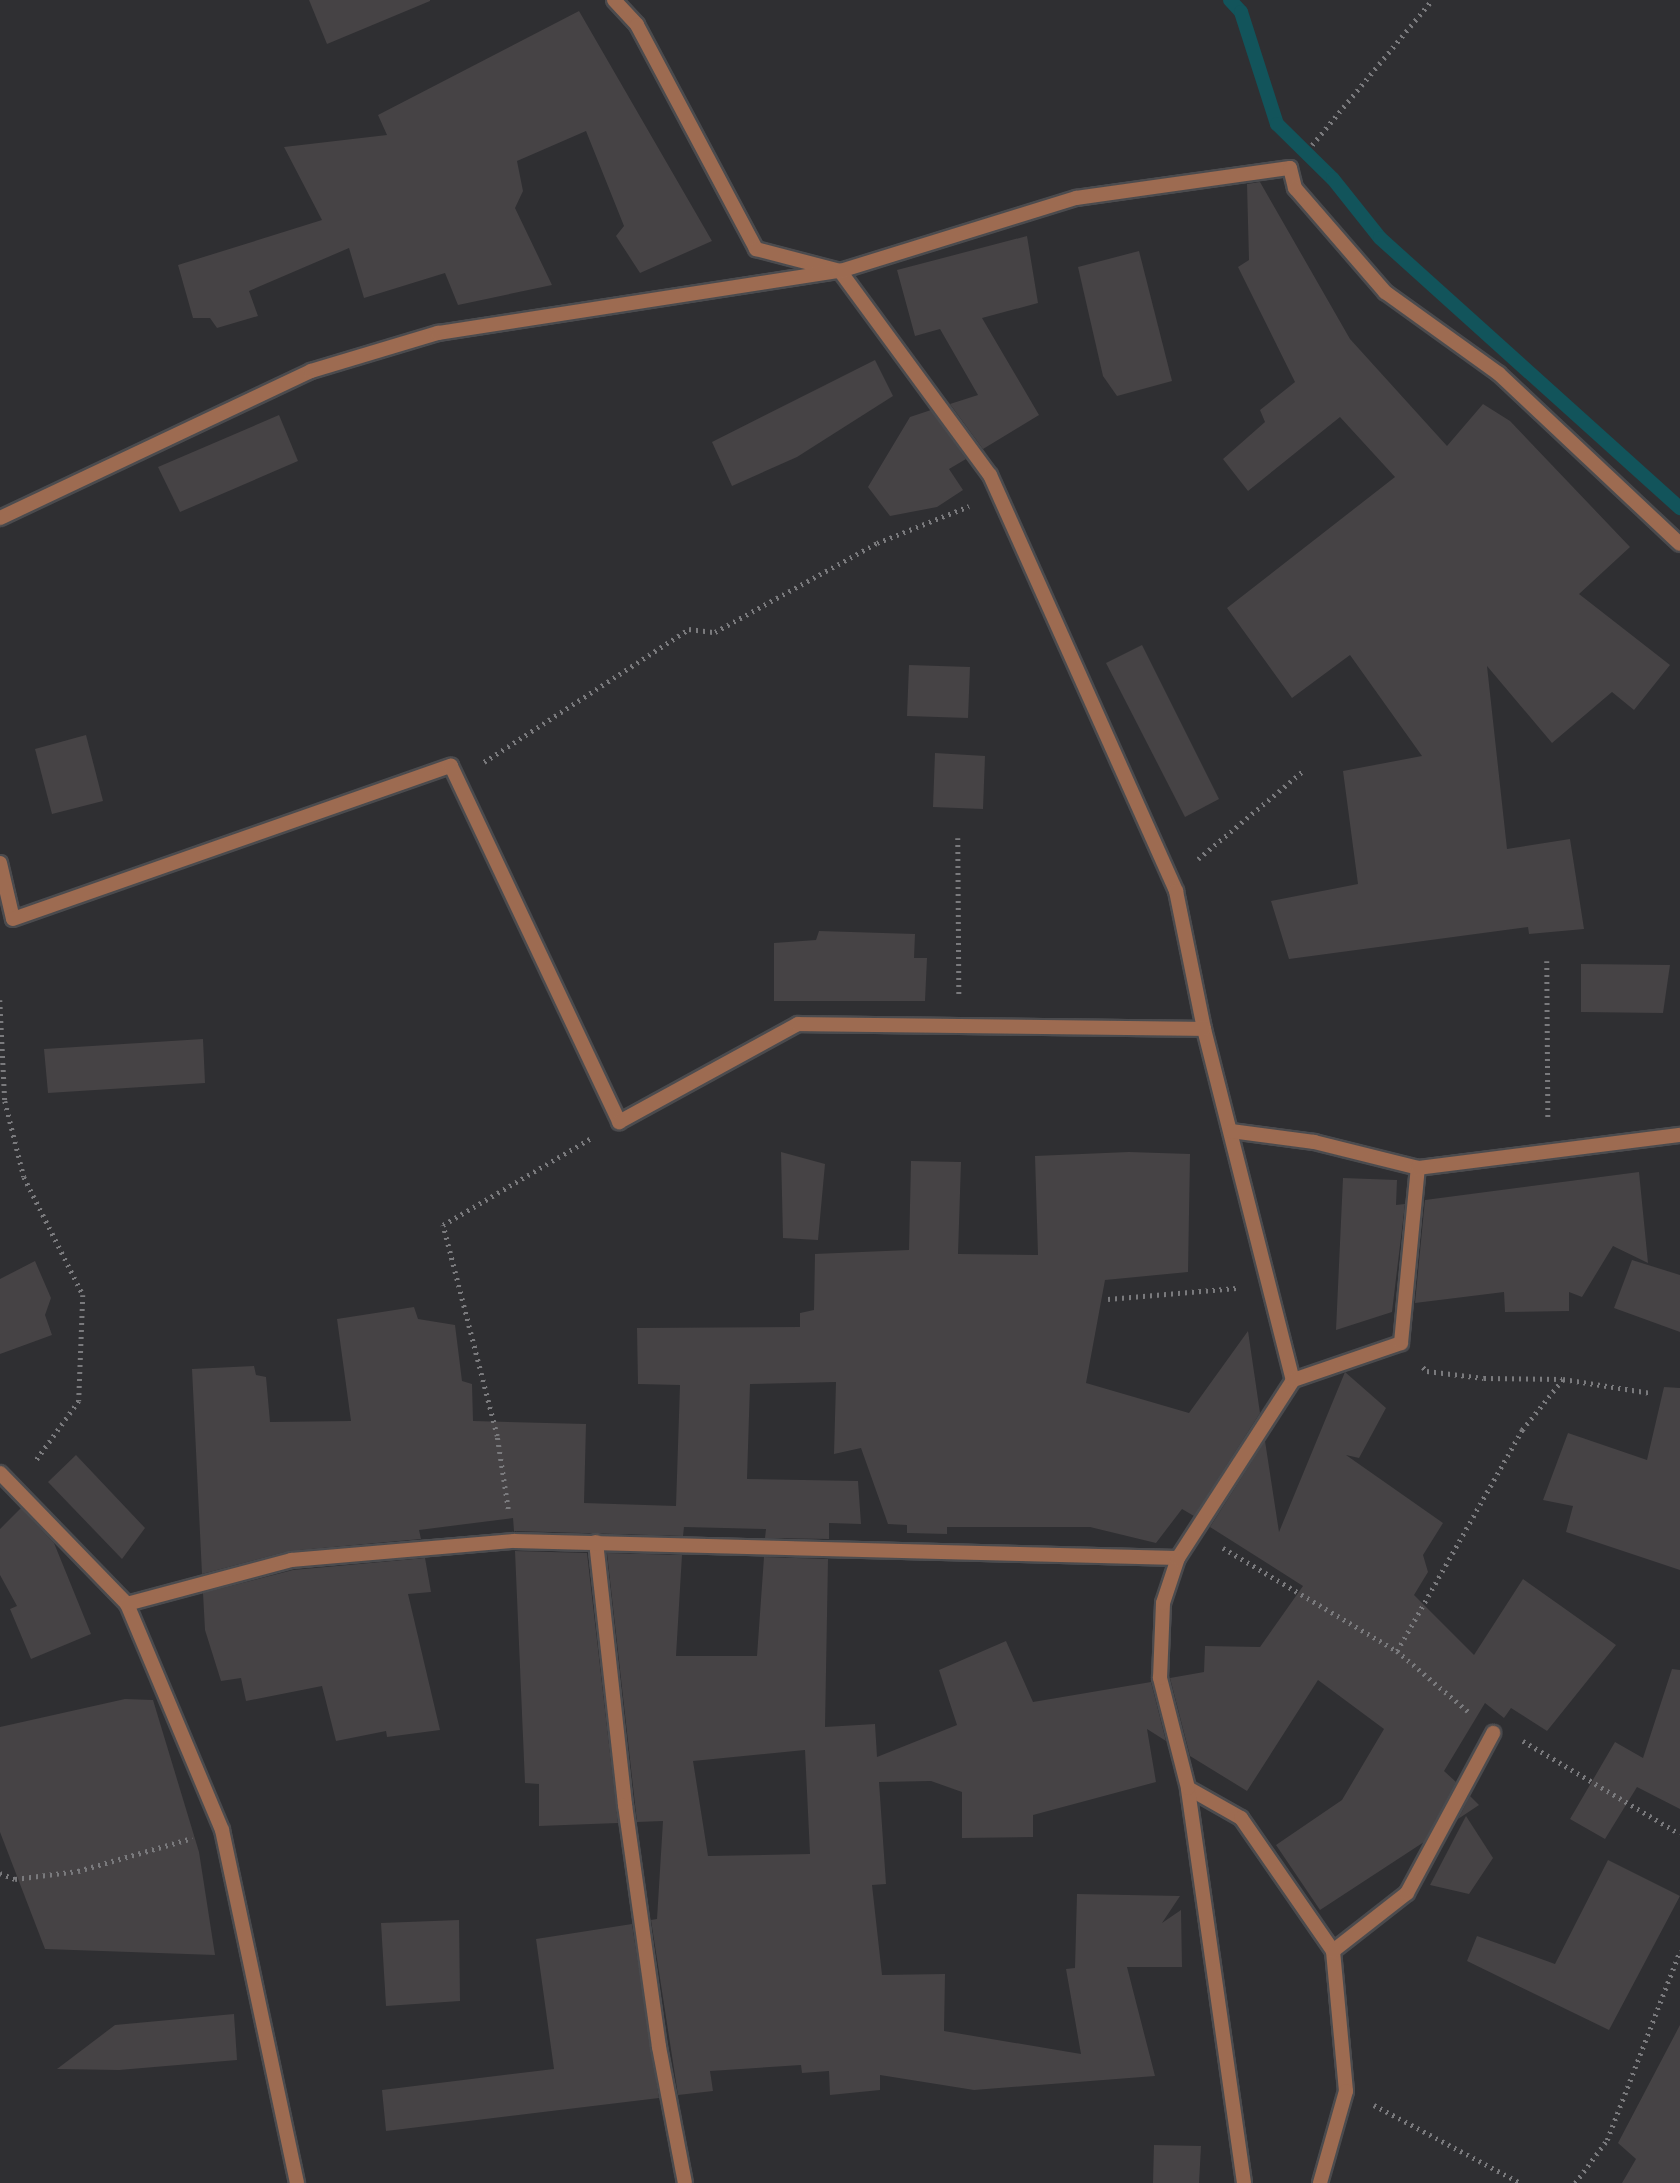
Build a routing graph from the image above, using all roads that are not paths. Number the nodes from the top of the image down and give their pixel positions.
1 (614, 0) edge
2 (840, 271) junction
3 (0, 518) edge
4 (1680, 544) edge
5 (0, 863) edge
6 (1204, 1030) junction
7 (1231, 1131) junction
8 (1680, 1135) edge
9 (1418, 1168) junction
10 (1293, 1380) junction
11 (0, 1473) edge
12 (596, 1542) junction
13 (1178, 1558) junction
14 (127, 1604) junction
15 (1493, 1732) road end
16 (1188, 1788) junction
17 (1332, 1951) junction
18 (297, 2183) edge
19 (685, 2183) edge
20 (1244, 2183) edge
21 (1320, 2183) edge

1 - 2 street
2 - 3 street
2 - 4 street
2 - 6 street
5 - 6 street
6 - 7 street
7 - 9 street
7 - 10 street
8 - 9 street
9 - 10 street
10 - 13 street
11 - 14 street
12 - 13 street
12 - 14 street
12 - 19 street
13 - 16 street
14 - 18 street
15 - 17 street
16 - 17 street
16 - 20 street
17 - 21 street

